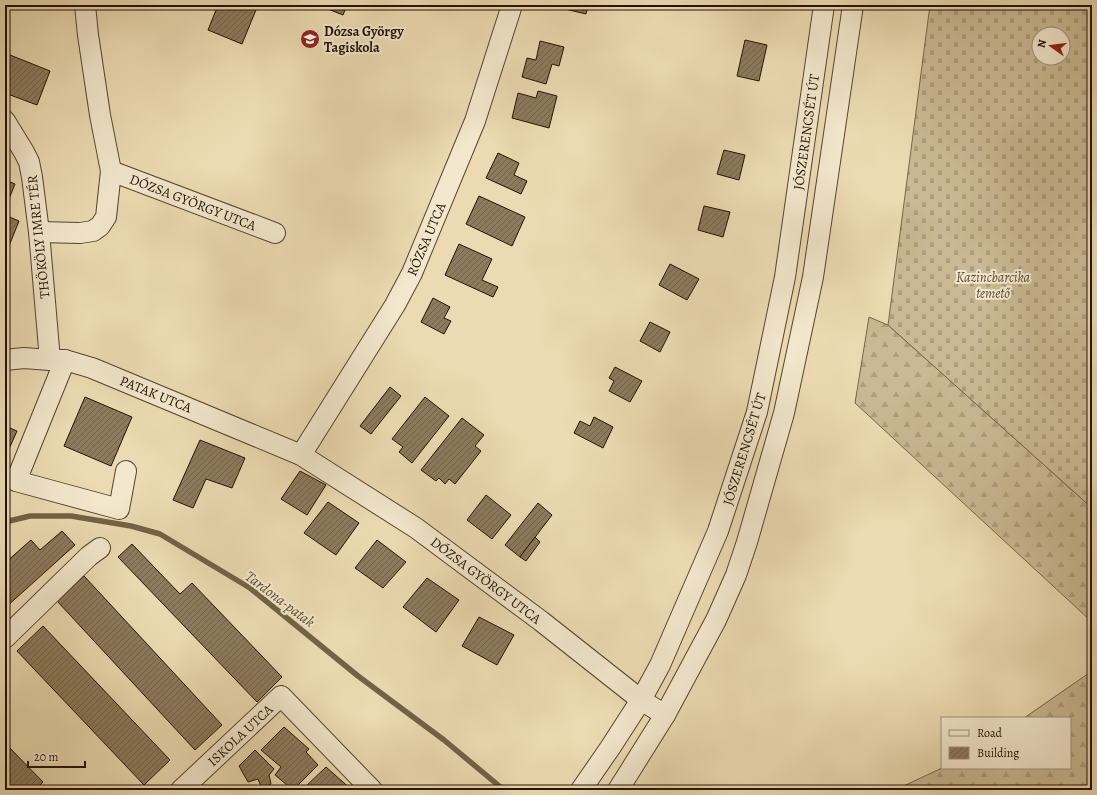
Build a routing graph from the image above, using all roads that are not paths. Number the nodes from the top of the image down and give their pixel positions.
1 (85, 5) edge
2 (512, 5) edge
3 (824, 5) edge
4 (853, 5) edge
5 (5, 121) edge
6 (111, 171) junction
7 (39, 232) junction
8 (275, 233) dead end
9 (5, 360) edge
10 (58, 360) junction
11 (301, 454) junction
12 (126, 472) dead end
13 (100, 548) dead end
14 (5, 638) edge
15 (641, 700) junction
16 (665, 715) junction
17 (181, 790) edge
18 (372, 790) edge
19 (581, 790) edge
20 (618, 790) edge

1 - 6 street, DÓZSA GYÖRGY UTCA
2 - 11 street, RÓZSA UTCA
3 - 15 street, JÓSZERENCSÉT ÚT
4 - 16 street, JÓSZERENCSÉT ÚT
5 - 7 street, THÖKÖLY IMRE TÉR
6 - 7 street, DÓZSA GYÖRGY UTCA
6 - 8 street, DÓZSA GYÖRGY UTCA
7 - 10 street, THÖKÖLY IMRE TÉR
9 - 10 street, PATAK UTCA
10 - 11 street, PATAK UTCA
10 - 12 street, THÖKÖLY IMRE TÉR
11 - 15 street, DÓZSA GYÖRGY UTCA
13 - 14 street
15 - 16 street, DÓZSA GYÖRGY UTCA
15 - 19 street, JÓSZERENCSÉT ÚT
16 - 20 street, JÓSZERENCSÉT ÚT
17 - 18 street, ISKOLA UTCA

